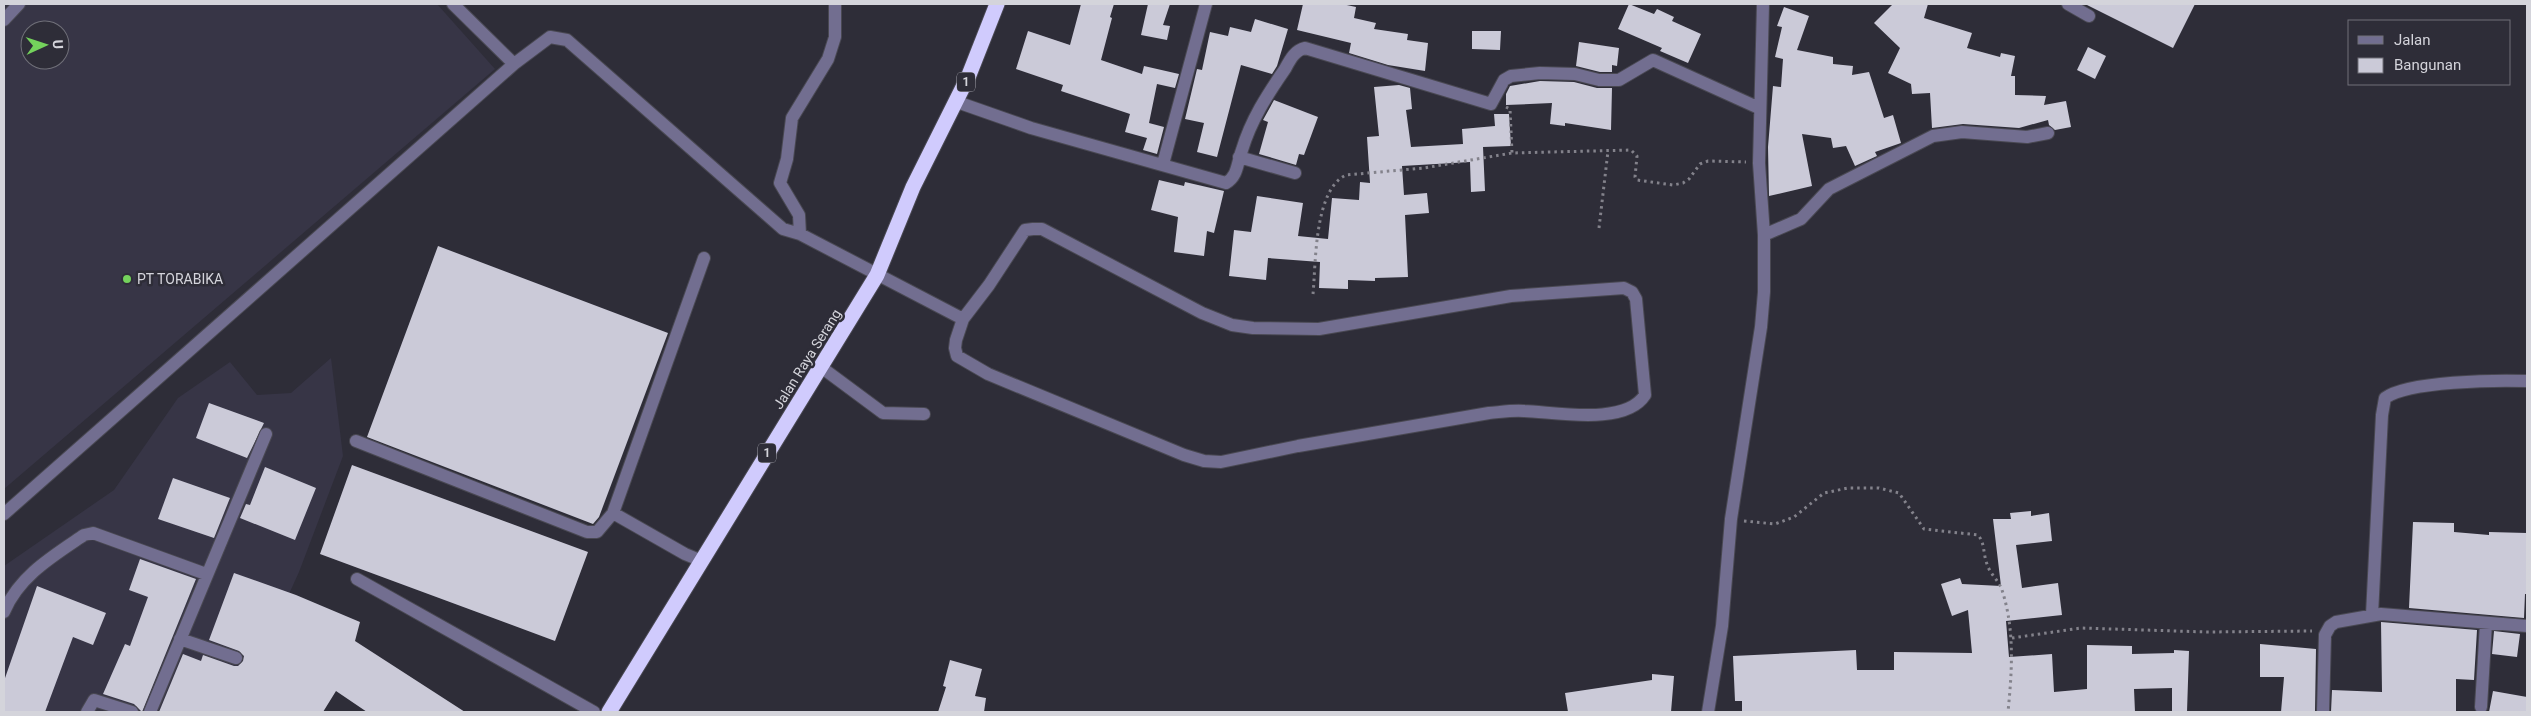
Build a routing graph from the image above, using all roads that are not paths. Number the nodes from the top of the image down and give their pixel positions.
1 (20, 4) edge
2 (453, 4) edge
3 (835, 4) edge
4 (996, 4) edge
5 (1206, 4) edge
6 (1763, 4) edge
7 (2068, 4) edge
8 (2089, 16) dead end
9 (4, 20) edge
10 (514, 64) junction
11 (957, 102) junction
12 (1759, 108) junction
13 (2048, 133) dead end
14 (1240, 157) junction
15 (1163, 164) junction
16 (1295, 173) dead end
17 (1764, 233) junction
18 (800, 234) junction
19 (704, 258) dead end
20 (877, 275) junction
21 (963, 319) junction
22 (821, 367) junction
23 (2527, 381) edge
24 (924, 414) dead end
25 (266, 434) dead end
26 (356, 442) dead end
27 (613, 513) junction
28 (4, 514) edge
29 (702, 561) junction
30 (206, 574) junction
31 (356, 579) dead end
32 (4, 612) edge
33 (2372, 614) junction
34 (2486, 623) junction
35 (2527, 626) edge
36 (180, 639) junction
37 (236, 658) dead end
38 (2481, 707) dead end
39 (87, 712) edge
40 (132, 712) edge
41 (150, 712) edge
42 (594, 712) edge
43 (609, 712) edge
44 (1708, 712) edge
45 (2323, 712) edge

1 - 9 street
2 - 10 street
3 - 18 street
4 - 11 highway, Jalan Raya Serang / 1
5 - 15 street
6 - 12 street
7 - 8 street
10 - 18 street
10 - 28 street
11 - 15 street
11 - 20 highway, Jalan Raya Serang / 1
12 - 14 street
12 - 17 street
13 - 17 street
14 - 15 street
14 - 16 street
17 - 44 street
18 - 20 street
19 - 27 street
20 - 21 street
20 - 22 highway, Jalan Raya Serang / 1
21 - 21 street
22 - 24 street
22 - 29 highway, Jalan Raya Serang / 1
23 - 33 street
25 - 30 street
26 - 27 street
27 - 29 street
29 - 43 highway, Jalan Raya Serang / 1
30 - 32 street
30 - 36 street
31 - 42 street
33 - 34 street
33 - 45 street
34 - 35 street
34 - 38 street
36 - 37 street
36 - 41 street
39 - 40 street

